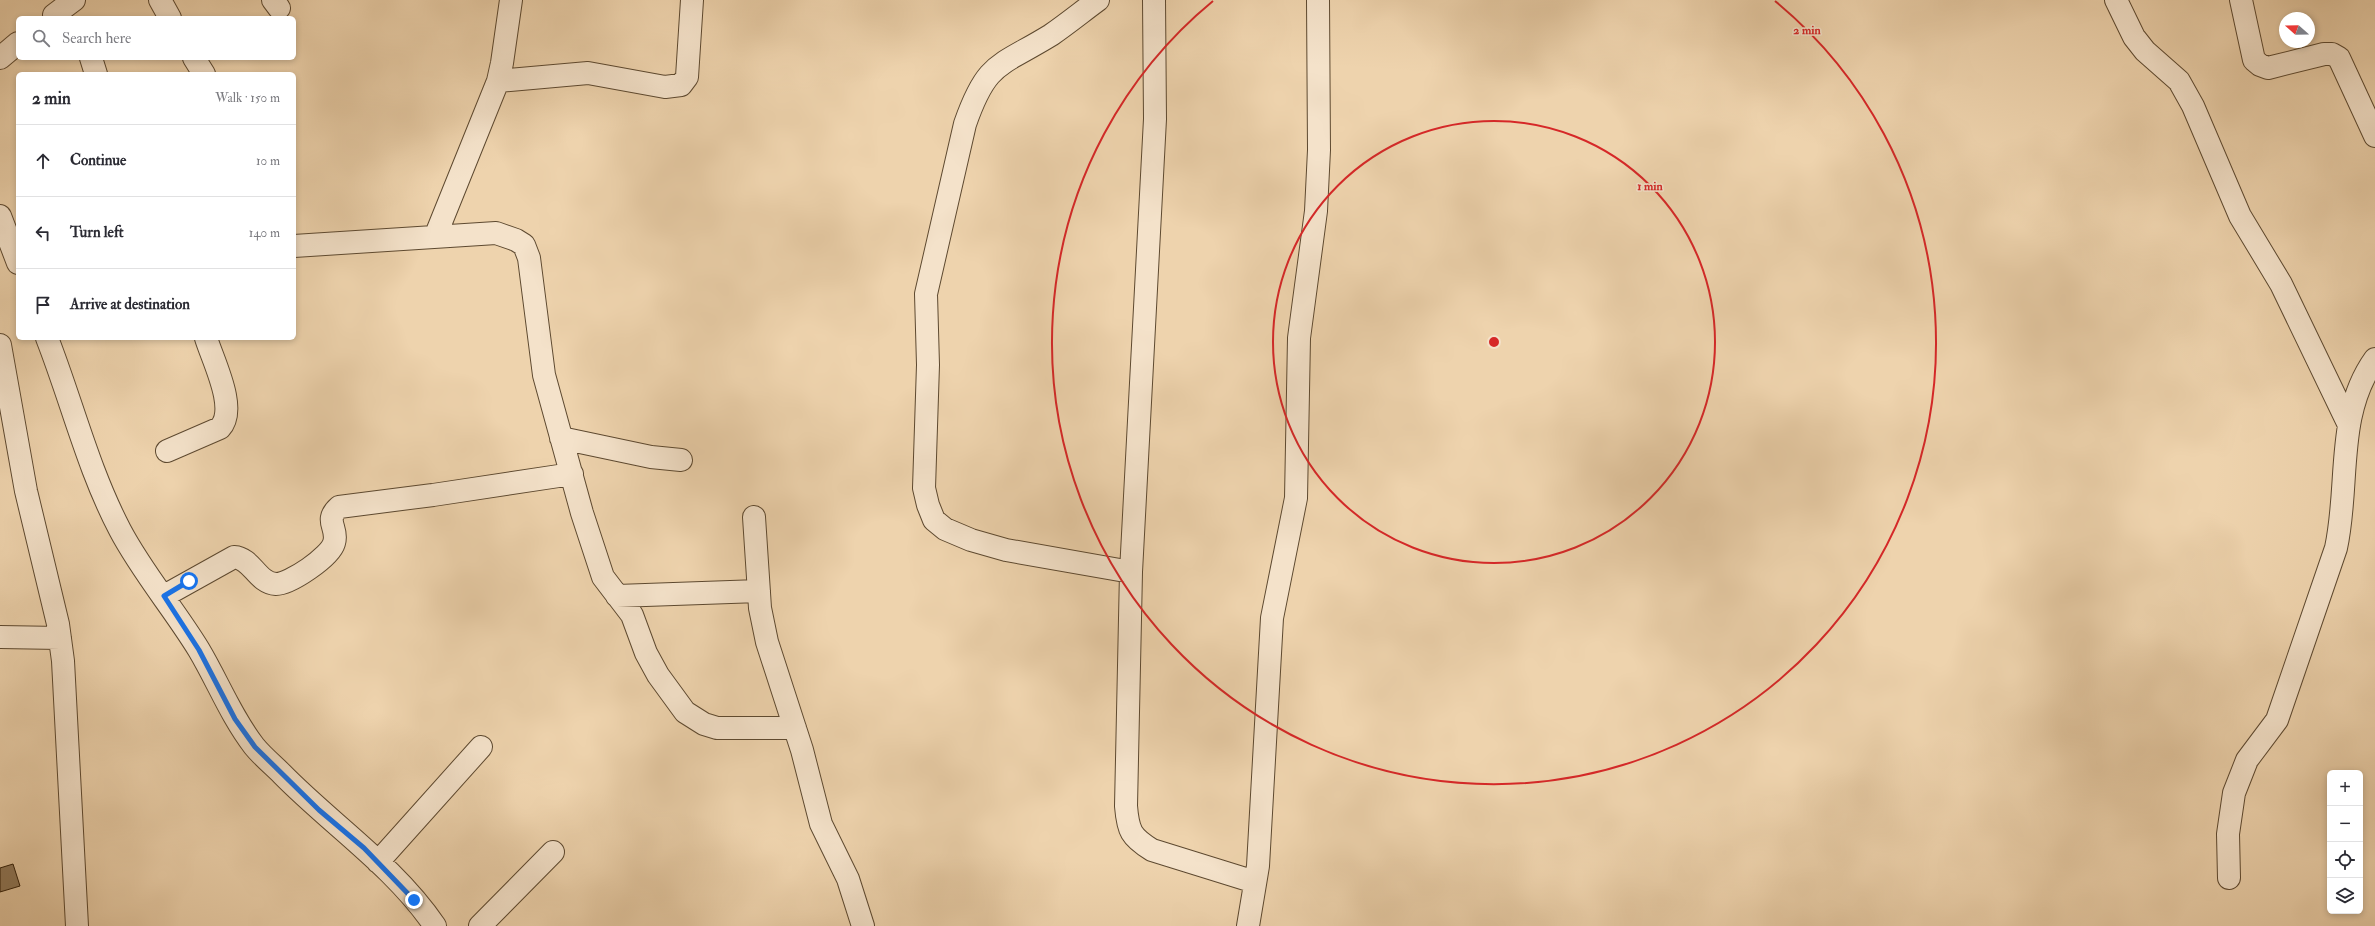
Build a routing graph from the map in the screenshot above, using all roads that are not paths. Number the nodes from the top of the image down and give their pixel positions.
1 (74, 0) edge
2 (160, 0) edge
3 (512, 0) edge
4 (692, 0) edge
5 (1098, 0) edge
6 (1154, 0) edge
7 (1318, 0) edge
8 (2116, 0) edge
9 (2241, 0) edge
10 (57, 16) edge
11 (169, 16) edge
12 (16, 45) edge
13 (0, 58) edge
14 (92, 60) edge
15 (195, 60) edge
16 (95, 72) edge
17 (203, 72) edge
18 (498, 81) junction
19 (2375, 136) edge
20 (0, 216) edge
21 (435, 237) junction
22 (296, 246) edge
23 (16, 258) edge
24 (48, 340) edge
25 (207, 340) edge
26 (0, 345) edge
27 (2375, 359) edge
28 (2348, 423) junction
29 (561, 438) junction
30 (167, 451) dead end
31 (681, 460) dead end
32 (572, 474) junction
33 (754, 518) dead end
34 (1131, 572) junction
35 (759, 591) junction
36 (164, 596) junction
37 (617, 596) junction
38 (0, 637) edge
39 (60, 638) junction
40 (795, 728) junction
41 (481, 747) dead end
42 (553, 852) dead end
43 (378, 862) junction
44 (2229, 878) dead end
45 (1255, 882) junction
46 (77, 926) edge
47 (435, 926) edge
48 (480, 926) edge
49 (863, 926) edge
50 (1248, 926) edge

1 - 10 street
2 - 11 street
3 - 18 street
4 - 18 street
5 - 34 street
6 - 34 street
7 - 45 street
8 - 28 street
9 - 19 street
12 - 13 street
14 - 16 street
15 - 17 street
18 - 21 street
20 - 23 street
21 - 22 street
21 - 29 street
24 - 36 street
25 - 30 street
26 - 39 street
27 - 28 street
28 - 44 street
29 - 31 street
29 - 32 street
32 - 36 street
32 - 37 street
33 - 35 street
34 - 45 street
35 - 37 street
35 - 40 street
36 - 43 street
37 - 40 street
38 - 39 street
39 - 46 street
40 - 49 street
41 - 43 street
42 - 48 street
43 - 47 street
45 - 50 street

